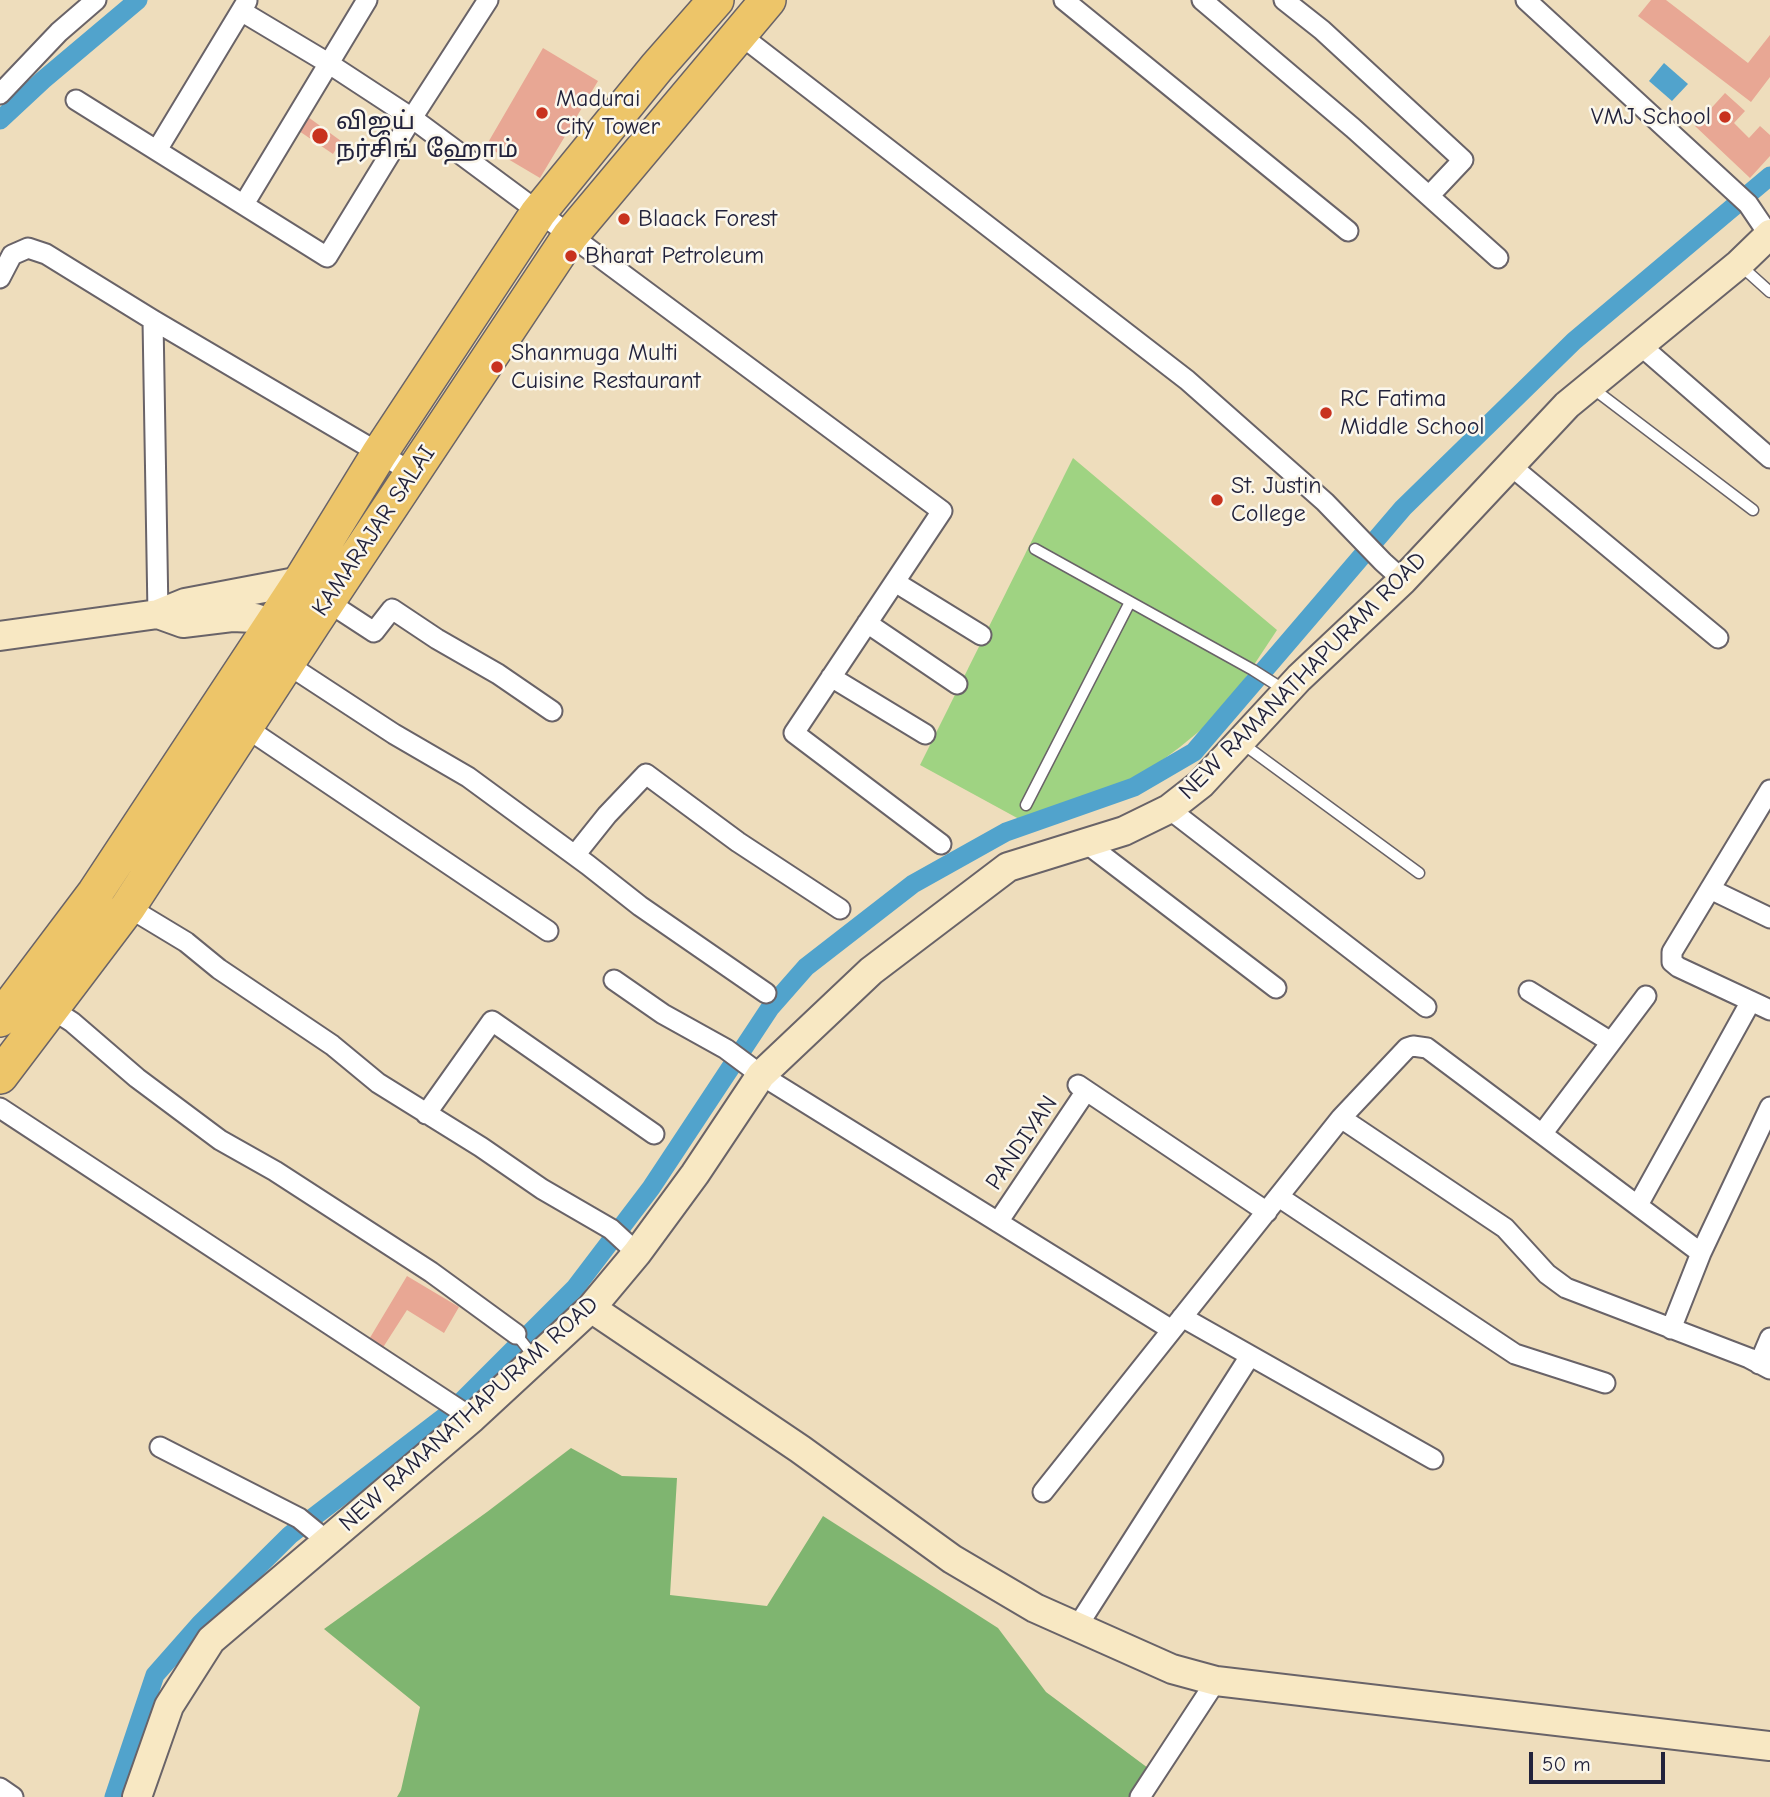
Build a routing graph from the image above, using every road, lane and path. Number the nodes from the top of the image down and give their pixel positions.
1 (96, 0) edge
2 (367, 0) edge
3 (488, 0) edge
4 (716, 0) edge
5 (768, 0) edge
6 (1064, 0) edge
7 (1202, 0) edge
8 (1284, 0) edge
9 (1526, 0) edge
10 (244, 6) edge
11 (738, 34) junction
12 (328, 63) junction
13 (0, 94) edge
14 (76, 100) dead end
15 (412, 118) junction
16 (157, 150) junction
17 (1429, 196) junction
18 (244, 204) junction
19 (538, 213) junction
20 (1348, 231) dead end
21 (1769, 235) edge
22 (570, 236) junction
23 (1498, 258) dead end
24 (1740, 264) junction
25 (0, 278) edge
26 (1770, 292) edge
27 (153, 320) junction
28 (1640, 345) junction
29 (1590, 387) junction
30 (379, 454) junction
31 (1770, 458) edge
32 (1511, 466) junction
33 (413, 473) junction
34 (1753, 510) dead end
35 (1035, 549) dead end
36 (1393, 571) junction
37 (895, 582) junction
38 (318, 601) junction
39 (1130, 602) junction
40 (158, 614) junction
41 (867, 623) junction
42 (272, 624) junction
43 (981, 635) dead end
44 (0, 636) edge
45 (1718, 638) dead end
46 (287, 664) junction
47 (831, 677) junction
48 (957, 684) dead end
49 (1278, 686) junction
50 (552, 711) dead end
51 (245, 727) junction
52 (925, 734) dead end
53 (1240, 742) junction
54 (1770, 790) edge
55 (1027, 805) dead end
56 (1169, 809) junction
57 (1086, 843) junction
58 (941, 844) dead end
59 (575, 855) junction
60 (1419, 873) dead end
61 (1710, 889) junction
62 (128, 906) junction
63 (840, 909) dead end
64 (1770, 918) edge
65 (548, 931) dead end
66 (614, 980) dead end
67 (1276, 988) dead end
68 (1530, 991) dead end
69 (766, 993) dead end
70 (1646, 996) dead end
71 (1751, 1001) junction
72 (1426, 1007) dead end
73 (50, 1008) junction
74 (1770, 1010) edge
75 (0, 1019) edge
76 (1611, 1042) junction
77 (745, 1063) junction
78 (0, 1076) edge
79 (1770, 1107) edge
80 (0, 1108) edge
81 (426, 1114) junction
82 (1341, 1118) junction
83 (1542, 1134) junction
84 (654, 1135) dead end
85 (1273, 1204) junction
86 (1638, 1205) junction
87 (998, 1222) junction
88 (624, 1240) junction
89 (1701, 1253) junction
90 (591, 1308) junction
91 (1177, 1323) junction
92 (1671, 1329) junction
93 (1770, 1338) edge
94 (527, 1347) junction
95 (1250, 1356) junction
96 (1764, 1366) edge
97 (1605, 1383) dead end
98 (459, 1409) junction
99 (160, 1447) dead end
100 (1433, 1459) dead end
101 (1043, 1492) dead end
102 (313, 1529) junction
103 (1077, 1627) junction
104 (1216, 1681) junction
105 (1770, 1746) edge
106 (0, 1788) edge
107 (143, 1794) edge
108 (13, 1797) edge
109 (1140, 1797) edge

1 - 13 street
2 - 12 street
3 - 15 street
4 - 19 highway, KAMARAJAR SALAI
5 - 11 highway, KAMARAJAR SALAI
6 - 20 street
7 - 17 street
8 - 17 street
9 - 21 street
10 - 12 street
10 - 16 street
11 - 22 highway, KAMARAJAR SALAI
11 - 36 street
12 - 15 street
12 - 18 street
14 - 16 street
15 - 18 street
15 - 19 street
16 - 18 street
17 - 23 street
19 - 22 street
19 - 30 highway, KAMARAJAR SALAI
21 - 24 main road, NEW RAMANATHAPURAM ROAD
22 - 33 highway, KAMARAJAR SALAI
22 - 37 street
24 - 26 lane
24 - 28 main road, NEW RAMANATHAPURAM ROAD
25 - 27 street
27 - 30 street
27 - 40 street
28 - 29 main road, NEW RAMANATHAPURAM ROAD
28 - 31 street
29 - 32 main road, NEW RAMANATHAPURAM ROAD
29 - 34 lane
30 - 33 street
30 - 38 highway, KAMARAJAR SALAI
32 - 36 main road, NEW RAMANATHAPURAM ROAD
32 - 45 street
33 - 38 highway, KAMARAJAR SALAI
35 - 39 lane
36 - 49 main road, NEW RAMANATHAPURAM ROAD
37 - 41 street
37 - 43 street
38 - 40 main road
38 - 42 highway, KAMARAJAR SALAI
38 - 46 highway, KAMARAJAR SALAI
38 - 50 street
39 - 49 lane
39 - 55 lane
40 - 42 main road
40 - 44 main road
41 - 47 street
41 - 48 street
42 - 46 street
42 - 75 highway, KAMARAJAR SALAI
46 - 51 highway, KAMARAJAR SALAI
46 - 59 street
47 - 52 street
47 - 58 street
49 - 53 main road, NEW RAMANATHAPURAM ROAD
51 - 62 highway, KAMARAJAR SALAI
51 - 65 street
53 - 56 main road, NEW RAMANATHAPURAM ROAD
53 - 60 lane
54 - 61 street
56 - 57 main road, NEW RAMANATHAPURAM ROAD
56 - 72 street
57 - 67 street
57 - 77 main road, NEW RAMANATHAPURAM ROAD
59 - 63 street
59 - 69 street
61 - 64 street
61 - 71 street
62 - 73 highway, KAMARAJAR SALAI
62 - 81 street
66 - 77 street
68 - 76 street
70 - 76 street
71 - 74 street
71 - 86 street
73 - 78 highway, KAMARAJAR SALAI
73 - 94 street
76 - 83 street
77 - 87 street
77 - 88 main road, NEW RAMANATHAPURAM ROAD
79 - 89 street
80 - 98 street
81 - 84 street
81 - 88 street
82 - 83 street
82 - 85 street
82 - 92 street
83 - 86 street
85 - 87 street, PANDIYAN
85 - 91 street
85 - 97 street
86 - 89 street
87 - 91 street
88 - 90 main road, NEW RAMANATHAPURAM ROAD
89 - 92 street
90 - 94 main road, NEW RAMANATHAPURAM ROAD
90 - 103 main road
91 - 95 street
91 - 101 street
92 - 96 street
93 - 96 street
94 - 98 main road, NEW RAMANATHAPURAM ROAD
95 - 100 street
95 - 103 street
98 - 102 main road, NEW RAMANATHAPURAM ROAD
99 - 102 street
102 - 107 main road, NEW RAMANATHAPURAM ROAD
103 - 104 main road
104 - 105 main road
104 - 109 street
106 - 108 street

